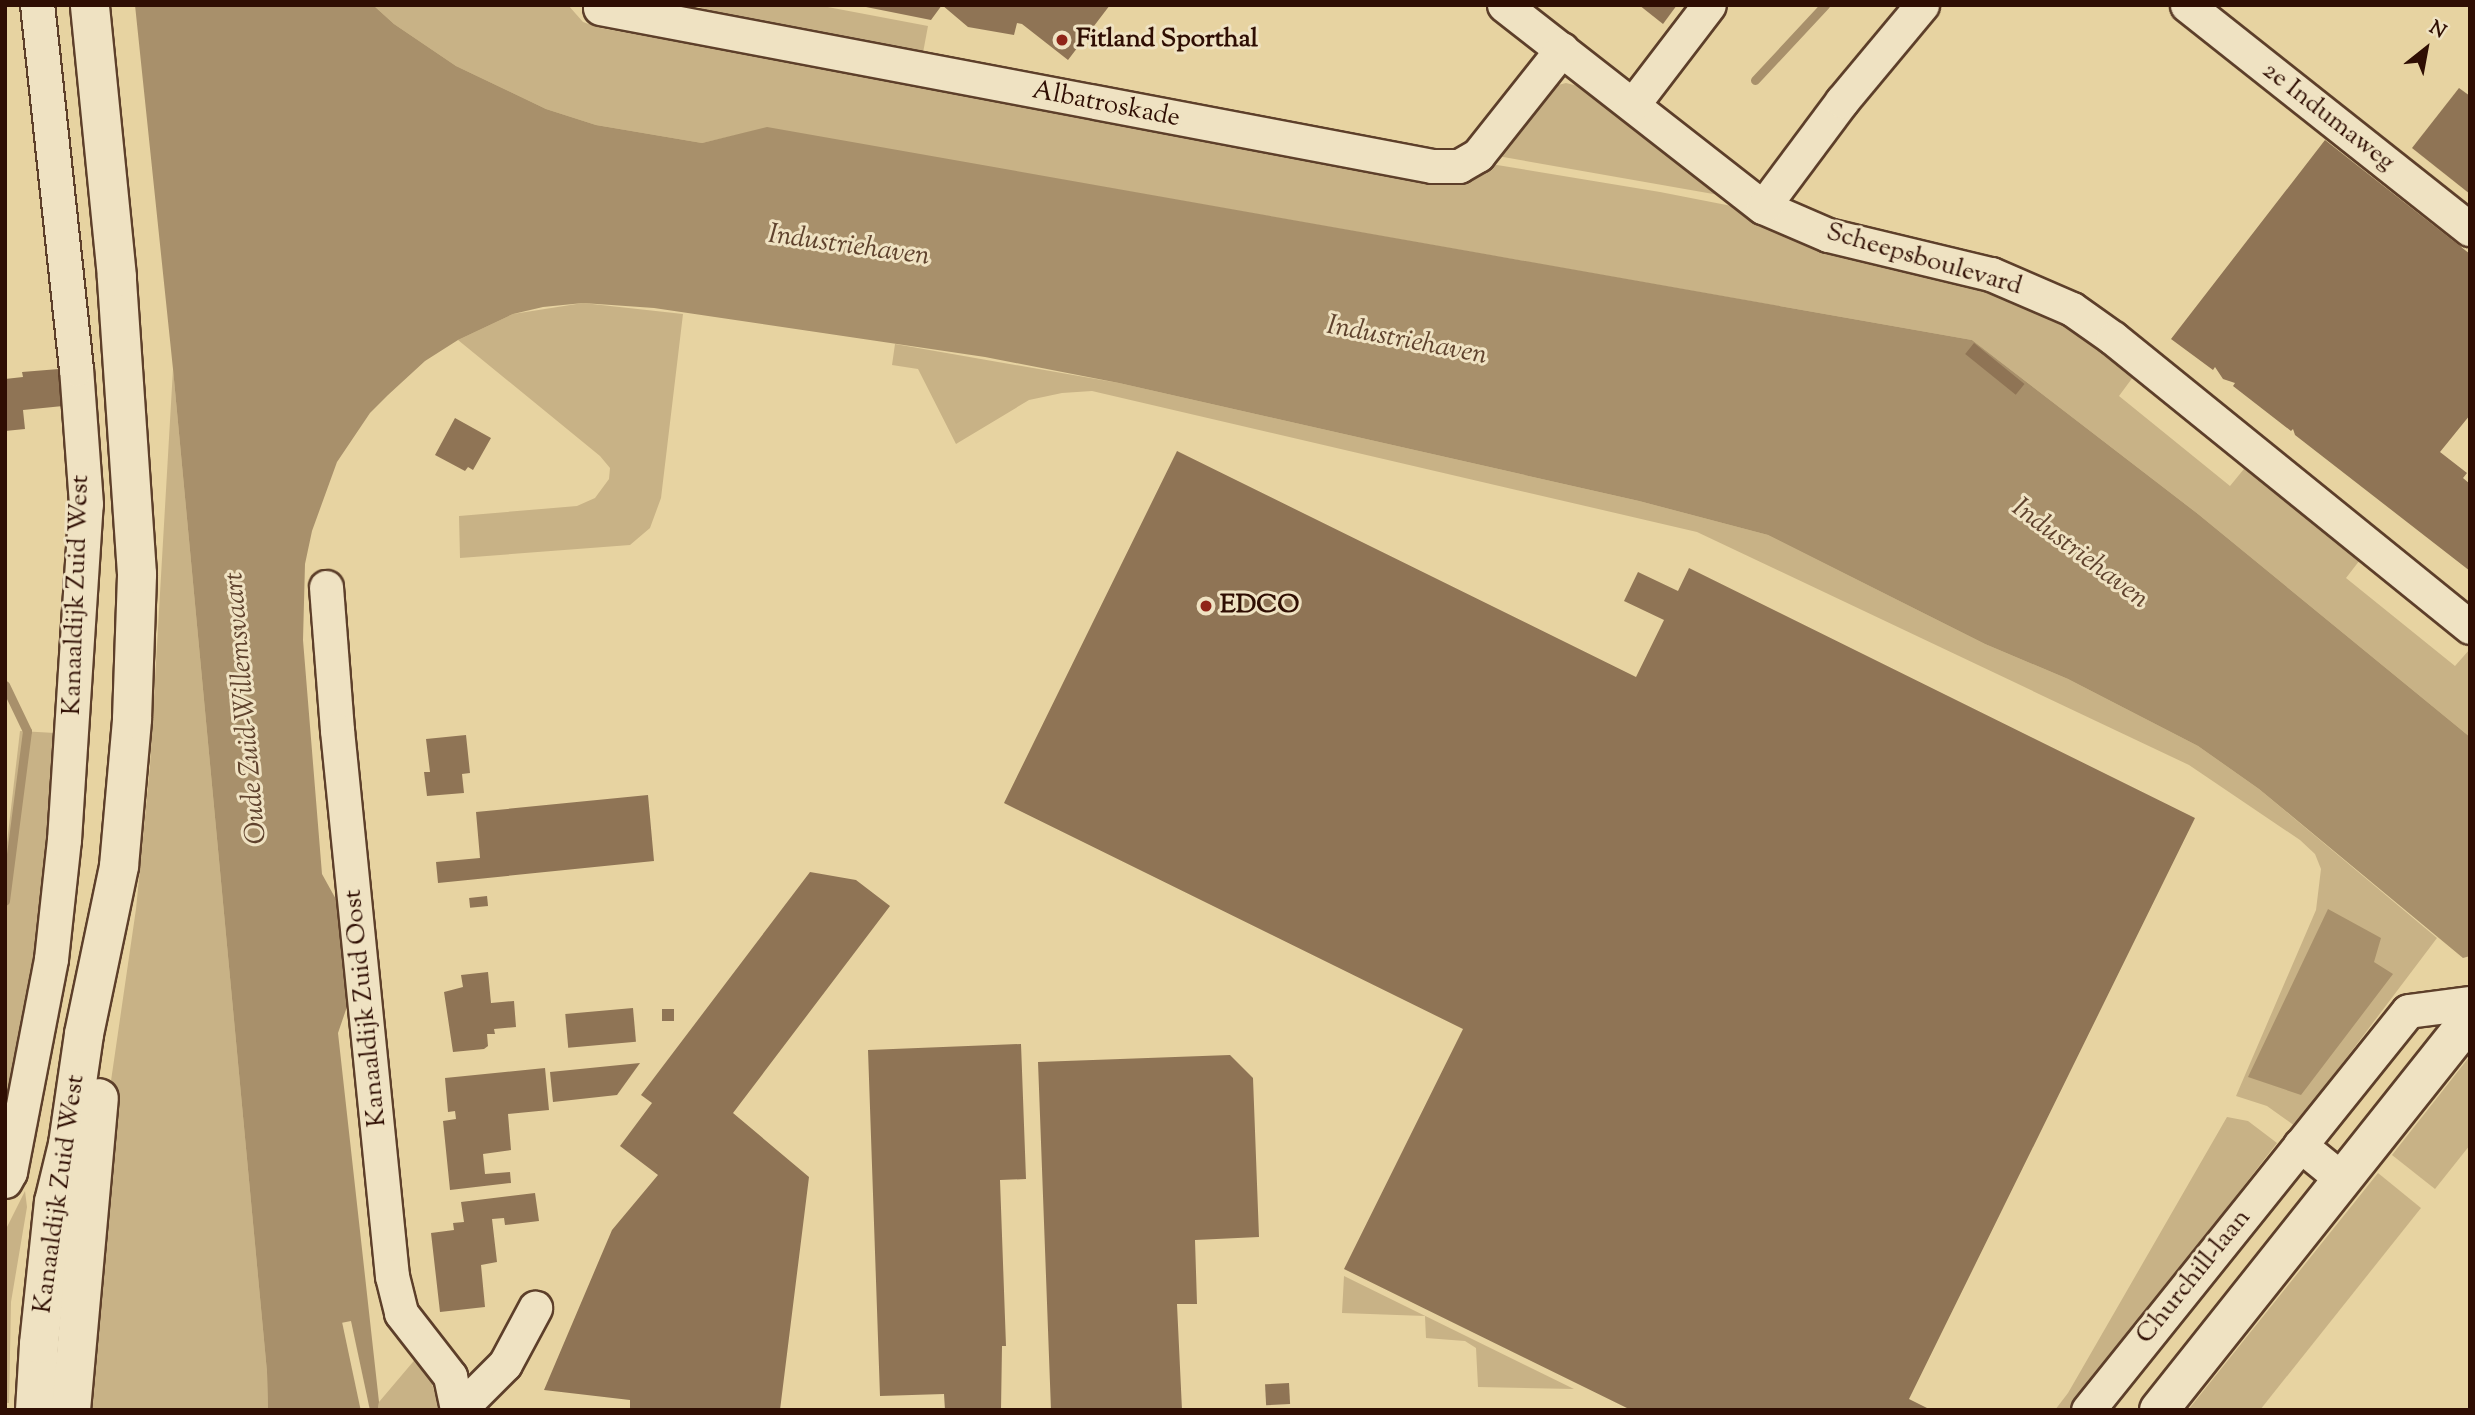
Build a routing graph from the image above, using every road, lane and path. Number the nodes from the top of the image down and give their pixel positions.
1 (37, 5) edge
2 (65, 5) edge
3 (90, 5) edge
4 (1504, 5) edge
5 (1709, 5) edge
6 (1922, 5) edge
7 (2187, 5) edge
8 (600, 8) dead end
9 (1562, 49) junction
10 (1634, 103) junction
11 (1763, 207) junction
12 (2470, 229) edge
13 (117, 277) junction
14 (326, 587) dead end
15 (2470, 627) edge
16 (97, 979) junction
17 (2470, 1003) edge
18 (2470, 1020) edge
19 (2300, 1145) junction
20 (2343, 1180) junction
21 (5, 1181) edge
22 (535, 1308) dead end
23 (35, 1410) edge
24 (71, 1410) edge
25 (458, 1410) edge
26 (2088, 1410) edge
27 (2159, 1410) edge

1 - 21 street, Kanaaldijk Zuid West
2 - 13 main road, Kanaaldijk Zuid West
3 - 13 main road, Kanaaldijk Zuid West
4 - 9 street, Scheepsboulevard
5 - 10 street
6 - 11 street
7 - 12 street, 2e Indumaweg
8 - 9 street, Albatroskade
9 - 10 street, Scheepsboulevard
10 - 11 street, Scheepsboulevard
11 - 15 street, Scheepsboulevard
13 - 16 main road, Kanaaldijk Zuid West
14 - 25 street, Kanaaldijk Zuid Oost
16 - 23 main road, Kanaaldijk Zuid West
16 - 24 main road, Kanaaldijk Zuid West
17 - 19 street, Churchill-laan
18 - 20 main road
19 - 20 street
19 - 26 street, Churchill-laan
20 - 27 main road
22 - 25 street

